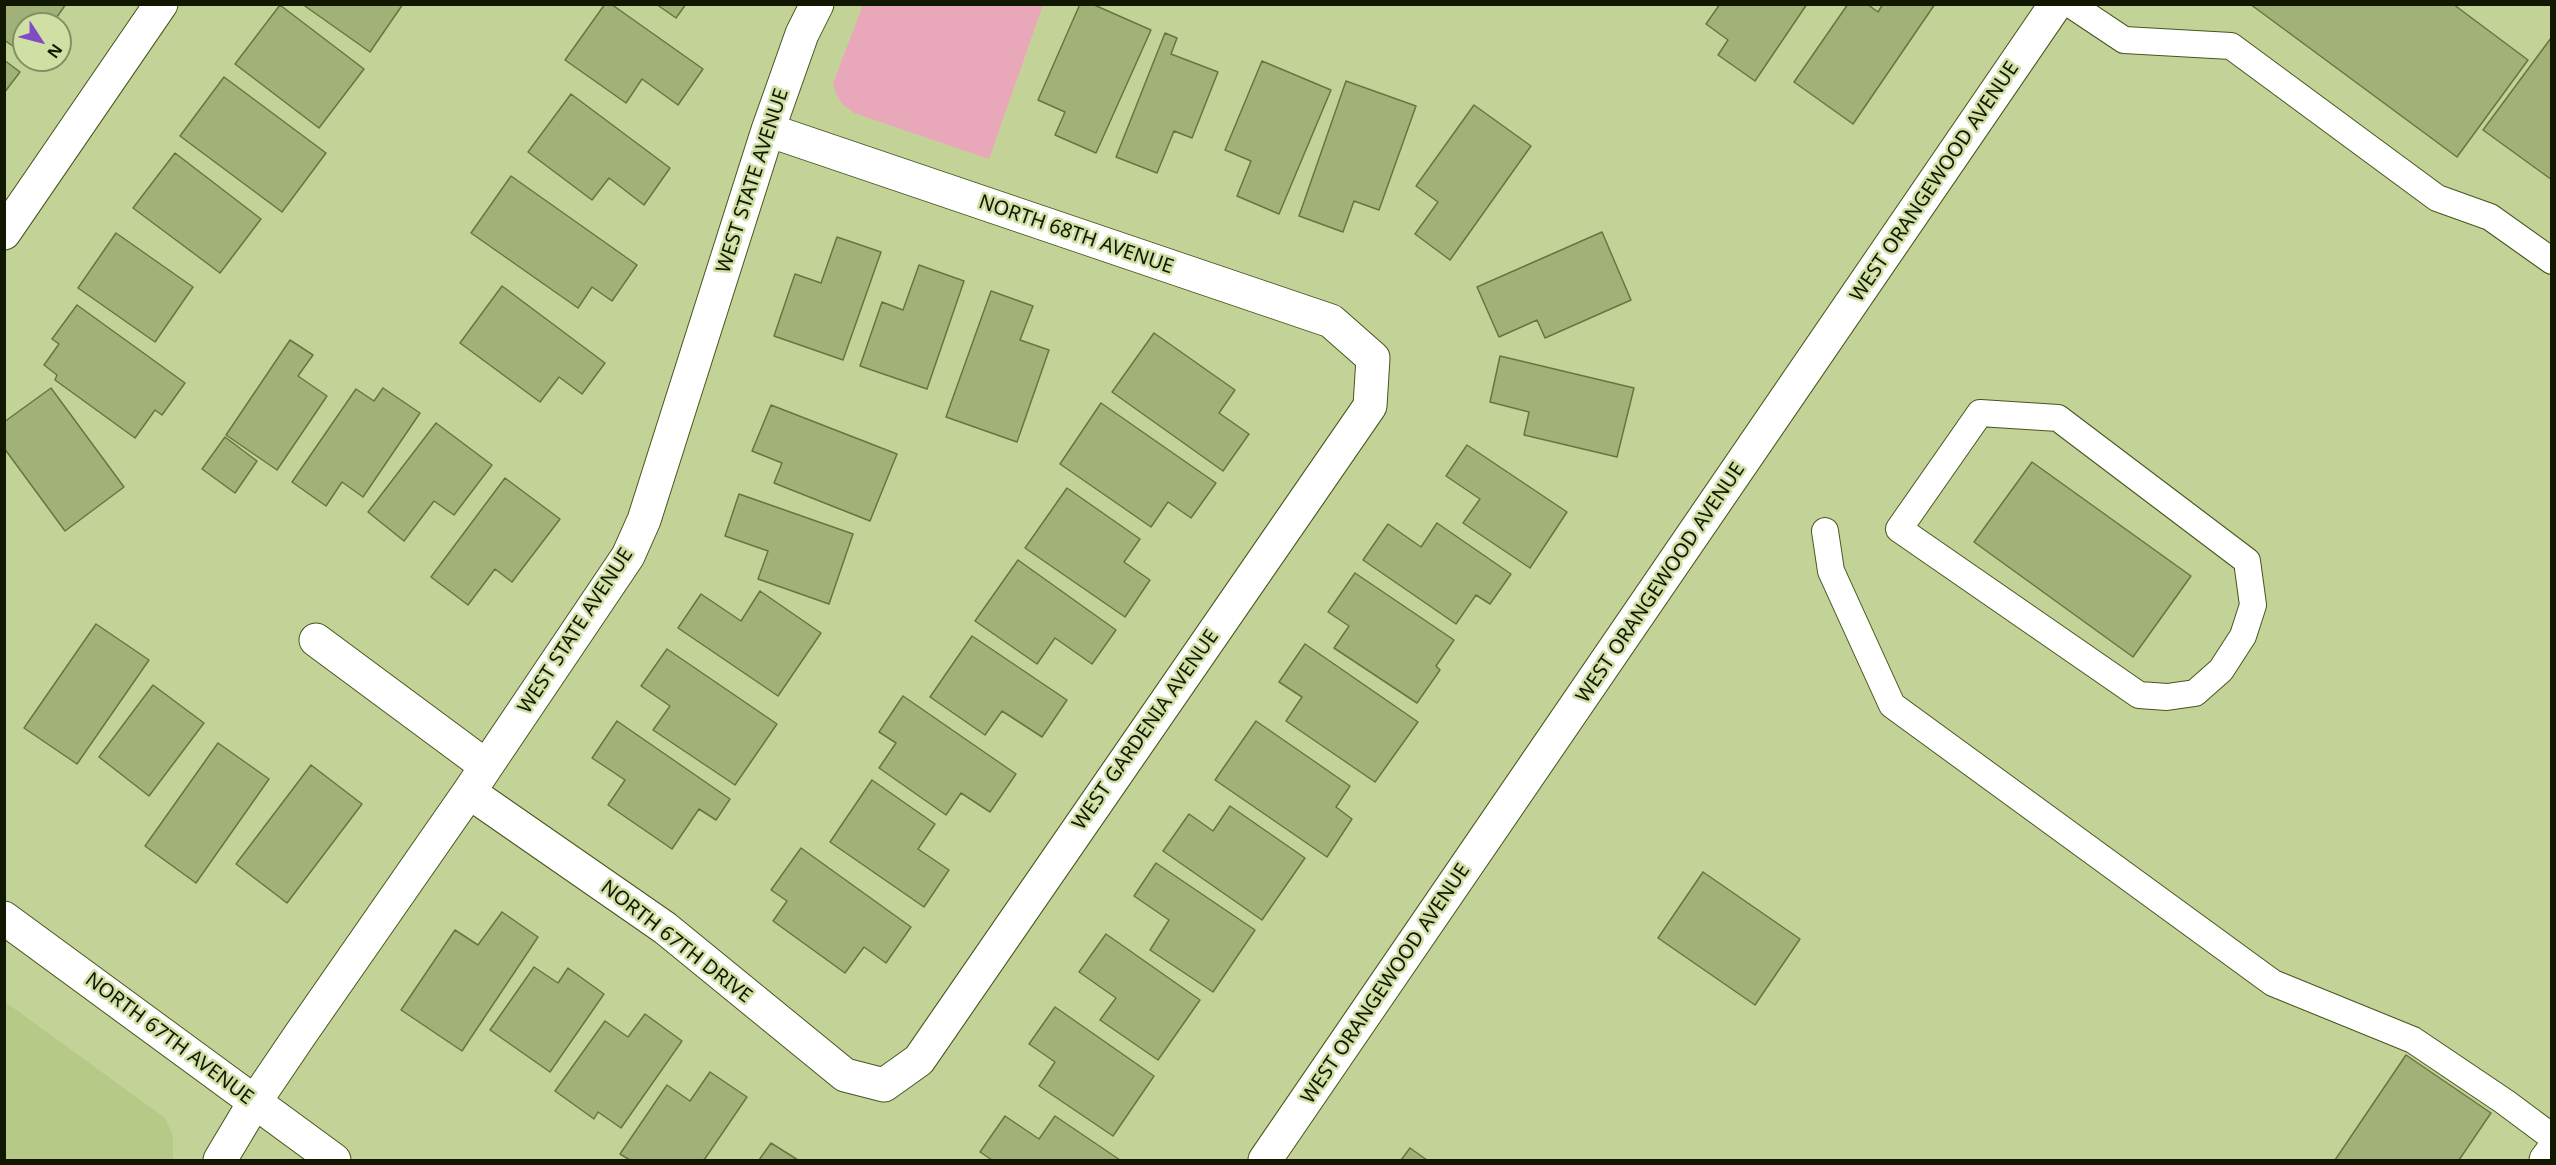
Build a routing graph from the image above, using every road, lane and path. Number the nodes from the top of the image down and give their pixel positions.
1 (161, 4) edge
2 (817, 4) edge
3 (2056, 4) edge
4 (2070, 4) edge
5 (768, 130) junction
6 (4, 233) edge
7 (2552, 261) edge
8 (1373, 358) joint
9 (1899, 529) joint
10 (1825, 531) dead end
11 (316, 640) dead end
12 (478, 779) junction
13 (4, 918) edge
14 (884, 1085) joint
15 (254, 1102) junction
16 (2552, 1137) edge
17 (2552, 1152) edge
18 (220, 1161) edge
19 (334, 1161) edge
20 (1265, 1161) edge
21 (2546, 1161) edge

1 - 6 street
2 - 5 street, WEST STATE AVENUE
3 - 20 street, WEST ORANGEWOOD AVENUE
4 - 7 lane
5 - 8 street, NORTH 68TH AVENUE
5 - 12 street, WEST STATE AVENUE
8 - 14 street, WEST GARDENIA AVENUE
9 - 9 lane
10 - 16 lane
11 - 12 street, NORTH 67TH DRIVE
12 - 14 street, NORTH 67TH DRIVE
12 - 15 street, WEST STATE AVENUE
13 - 15 street, NORTH 67TH AVENUE
15 - 18 street, WEST STATE AVENUE
15 - 19 street, NORTH 67TH AVENUE
17 - 21 street

